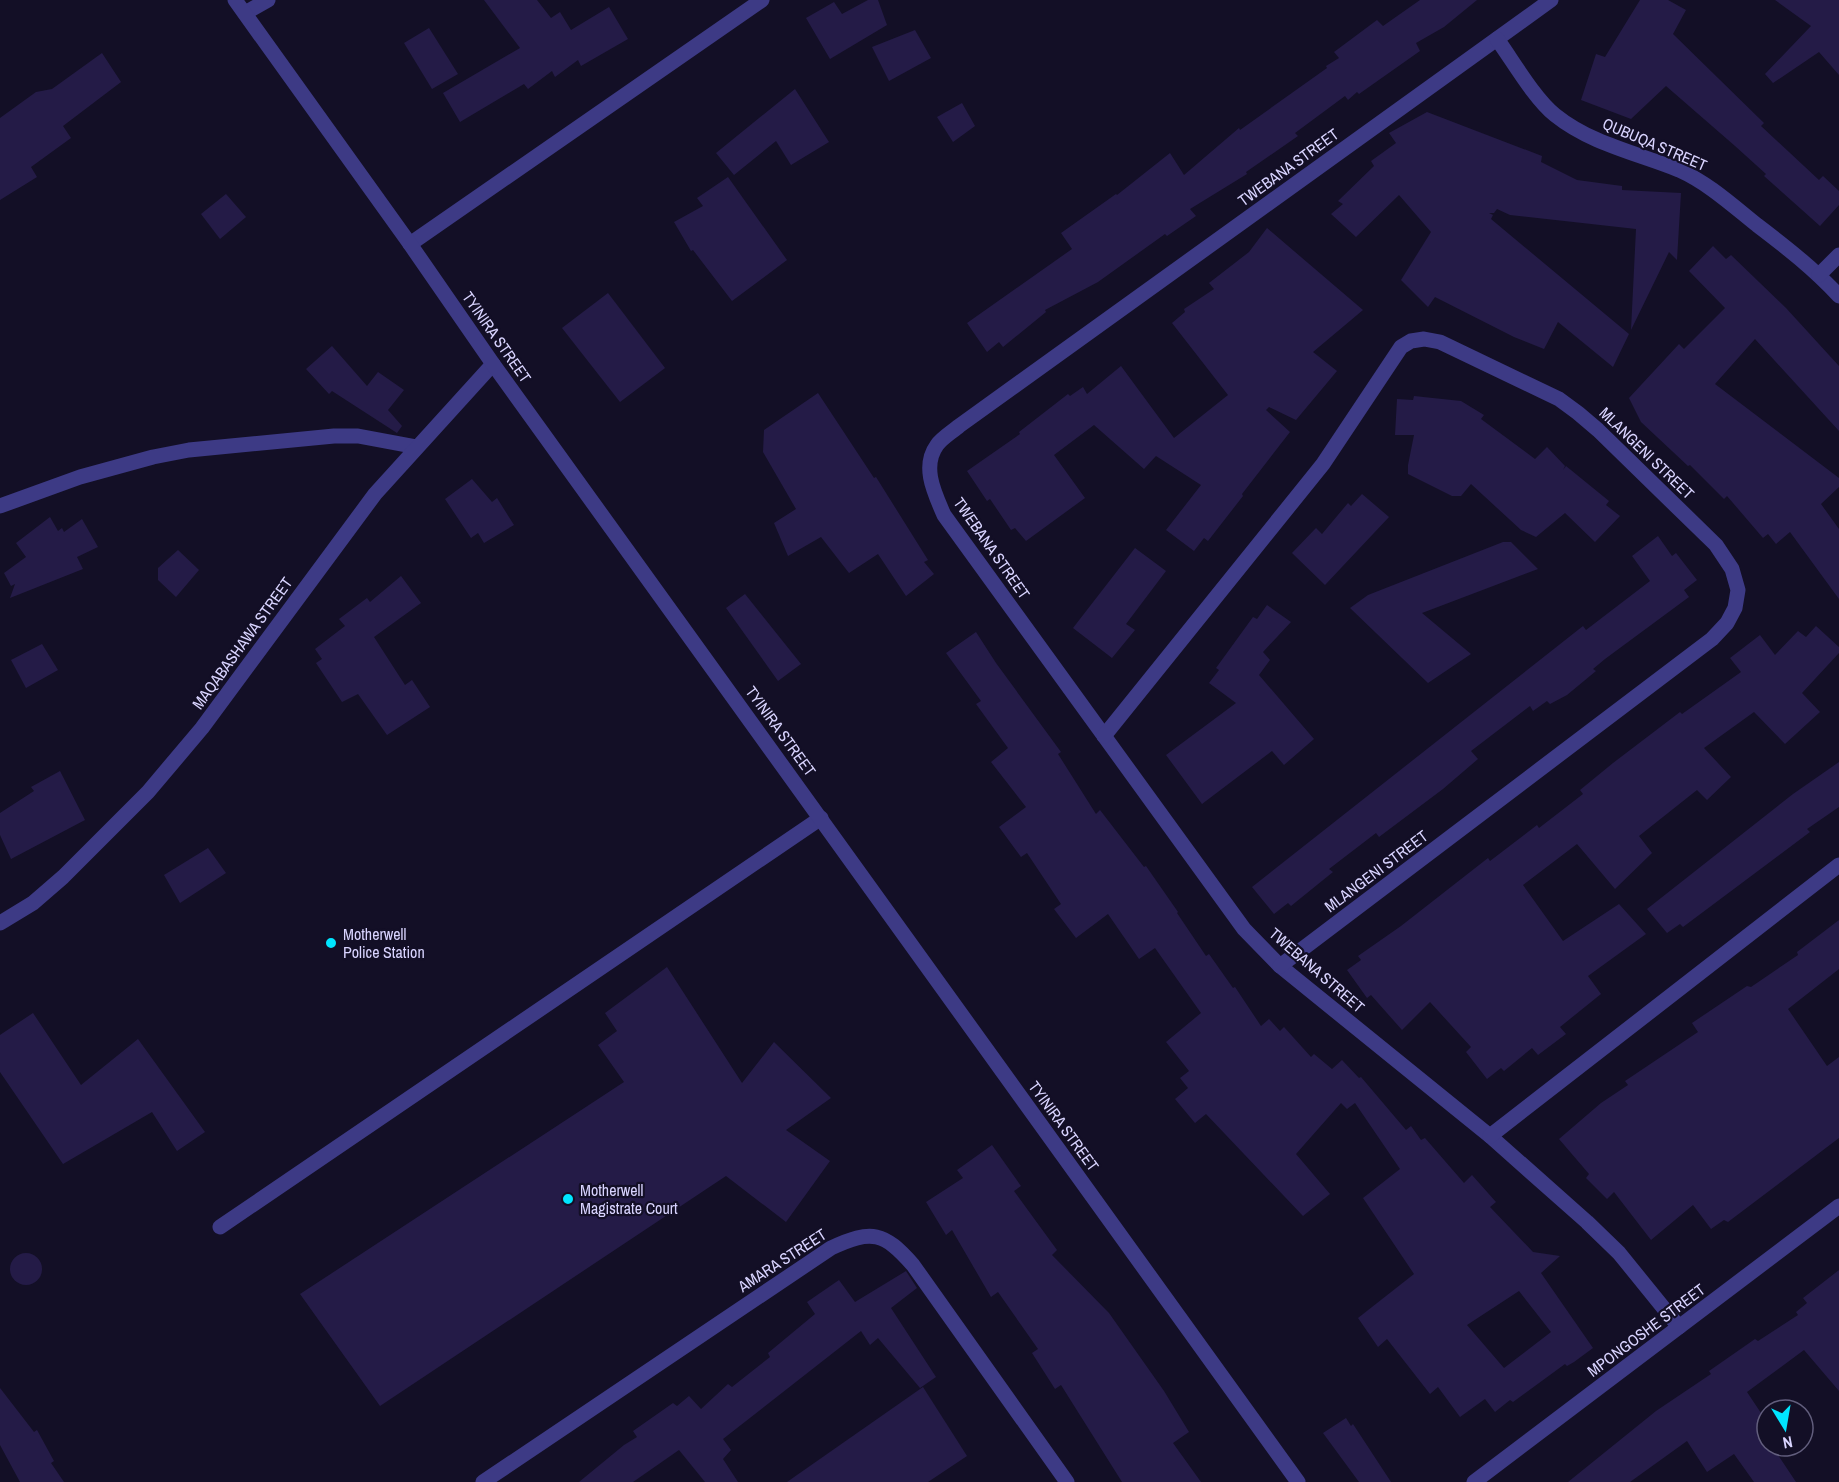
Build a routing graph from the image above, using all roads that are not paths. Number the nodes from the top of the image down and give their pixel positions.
1 (235, 0) edge
2 (268, 0) edge
3 (762, 0) edge
4 (1551, 0) edge
5 (245, 13) junction
6 (1497, 39) junction
7 (410, 243) junction
8 (1839, 255) edge
9 (1819, 275) junction
10 (1839, 296) edge
11 (493, 364) junction
12 (417, 447) junction
13 (0, 506) edge
14 (1104, 736) junction
15 (821, 818) junction
16 (1839, 865) edge
17 (0, 923) edge
18 (1280, 966) junction
19 (1490, 1136) junction
20 (1839, 1206) edge
21 (220, 1227) dead end
22 (1679, 1327) junction
23 (483, 1482) edge
24 (1067, 1482) edge
25 (1298, 1482) edge
26 (1474, 1482) edge

1 - 5 street, TYINIRA STREET
2 - 5 street
3 - 7 street
4 - 6 street, TWEBANA STREET
5 - 7 street, TYINIRA STREET
6 - 9 street, QUBUQA STREET
6 - 14 street, TWEBANA STREET
7 - 11 street, TYINIRA STREET
8 - 9 street
9 - 10 street, QUBUQA STREET
11 - 12 street, MAQABASHAWA STREET
11 - 15 street, TYINIRA STREET
12 - 13 street
12 - 17 street, MAQABASHAWA STREET
14 - 18 street, TWEBANA STREET
14 - 18 street, MLANGENI STREET
15 - 21 street
15 - 25 street, TYINIRA STREET
16 - 19 street
18 - 19 street, TWEBANA STREET
19 - 22 street, TWEBANA STREET
20 - 22 street, MPONGOSHE STREET
22 - 26 street, MPONGOSHE STREET
23 - 24 street, AMARA STREET

